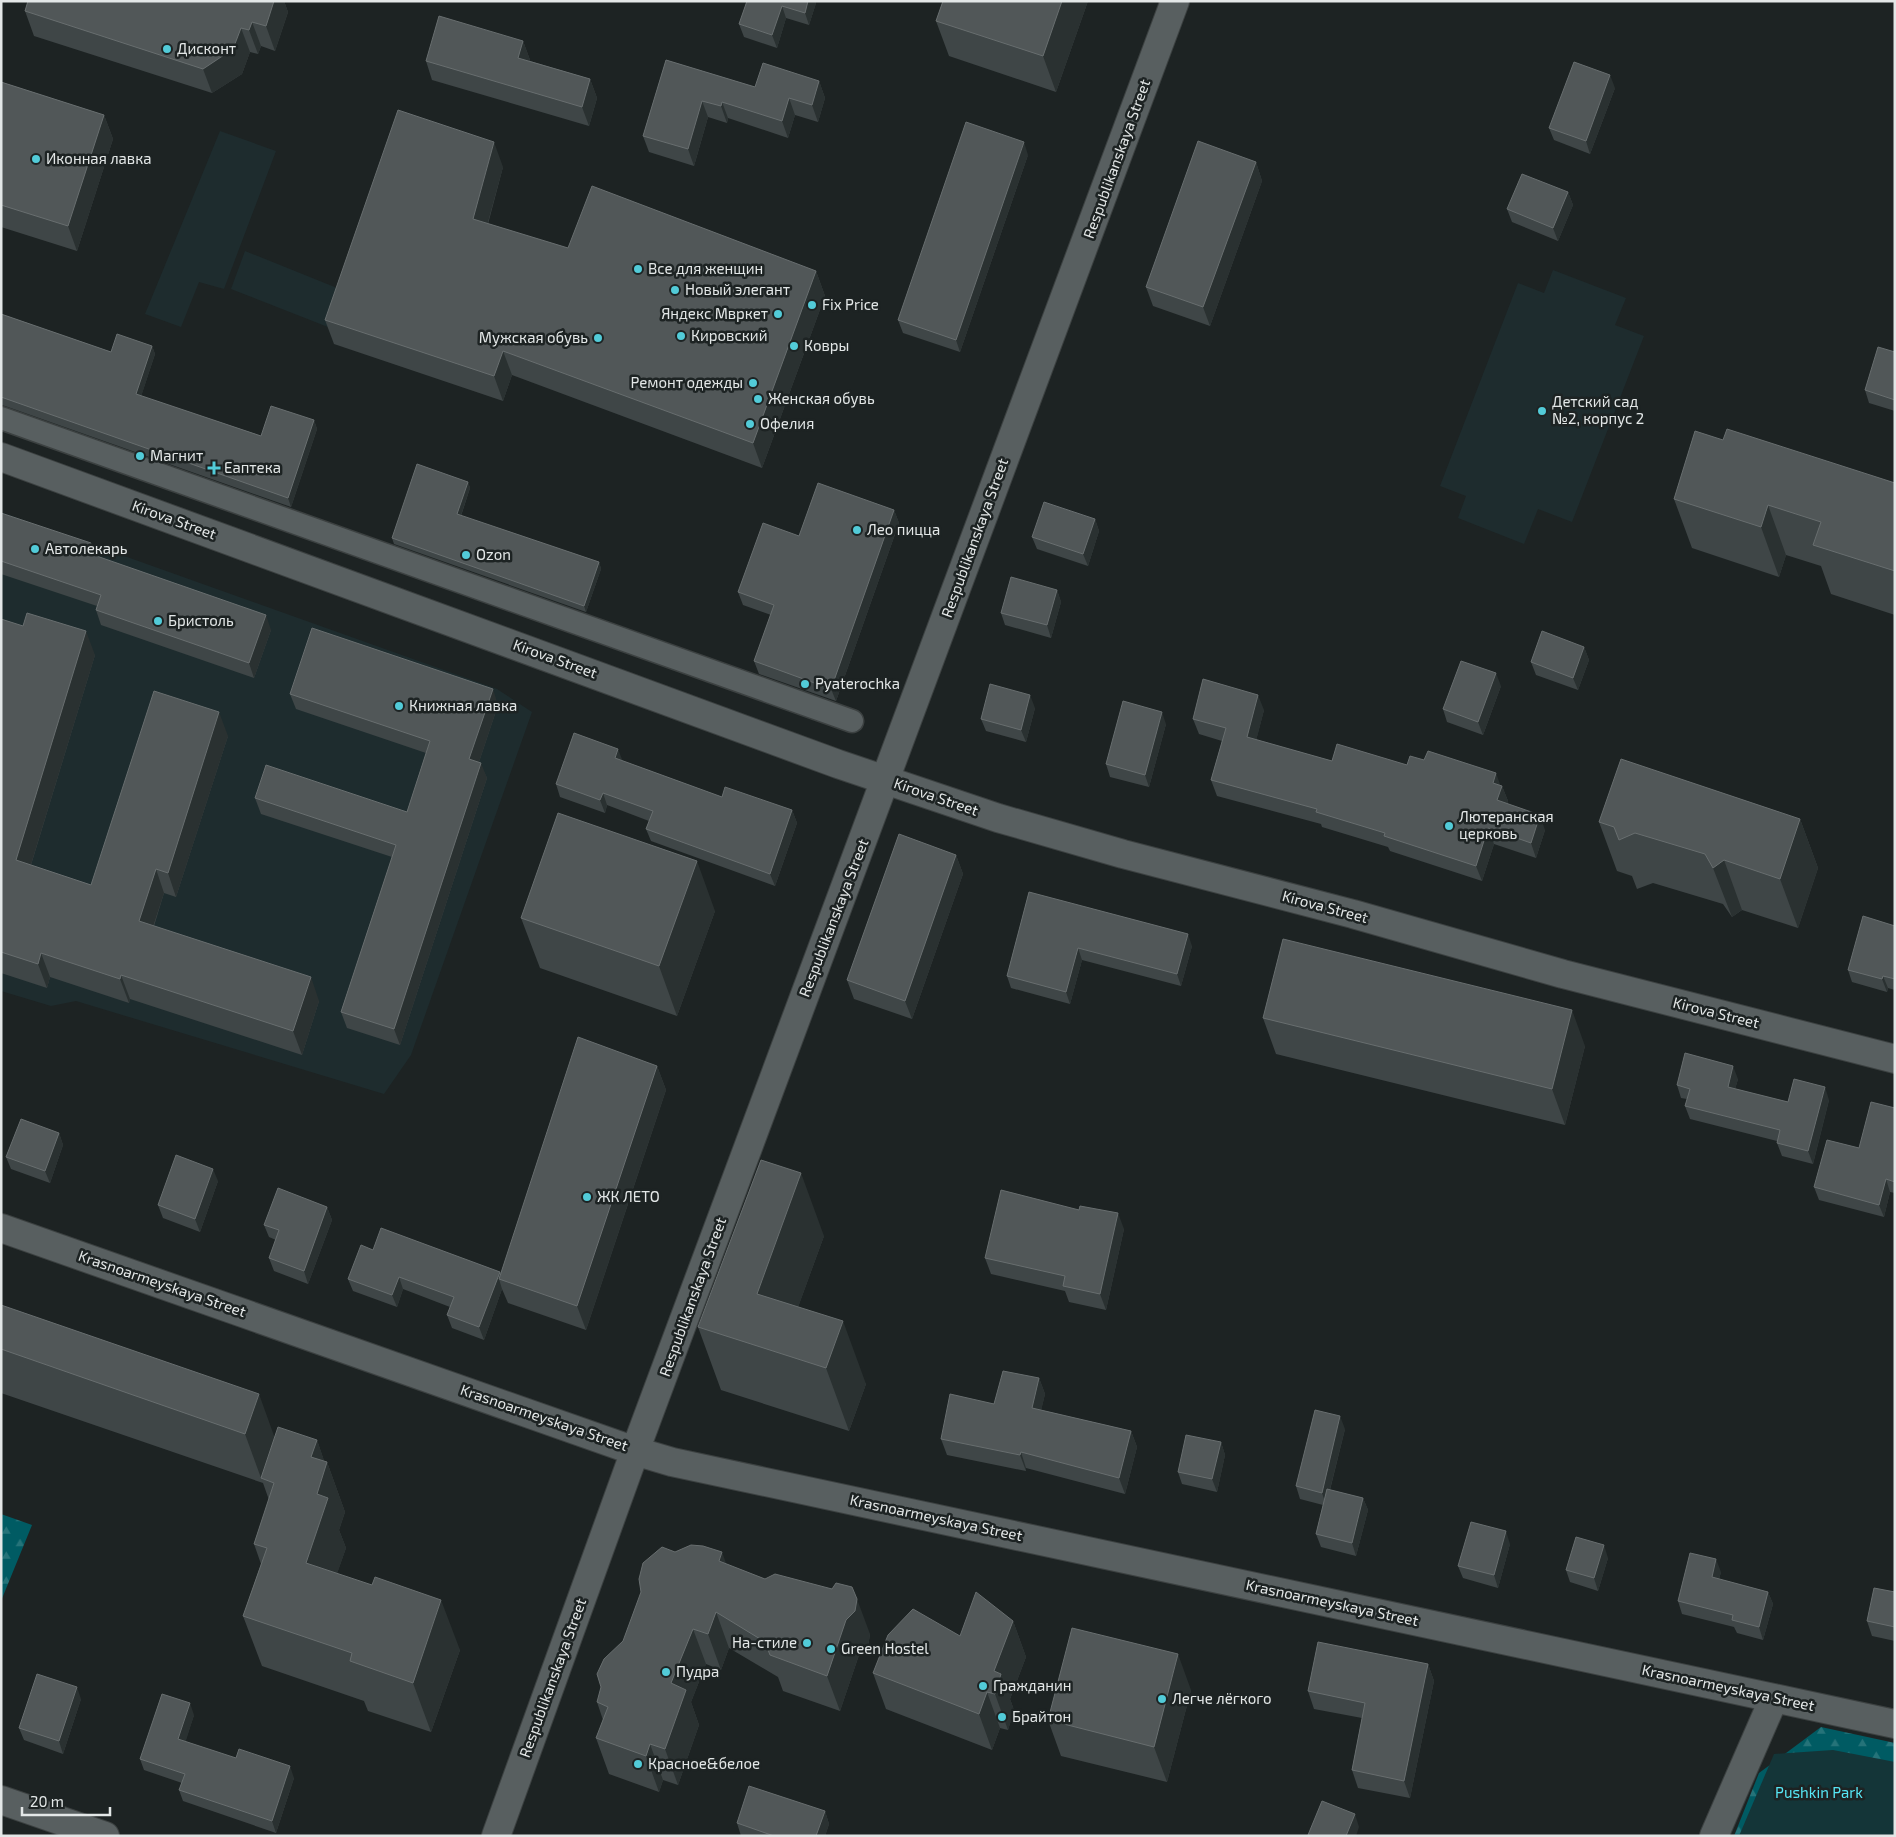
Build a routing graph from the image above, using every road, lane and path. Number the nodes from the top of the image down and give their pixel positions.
1 (1175, 1) edge
2 (1, 418) edge
3 (1, 457) edge
4 (852, 721) dead end
5 (885, 780) junction
6 (1895, 1060) edge
7 (1, 1228) edge
8 (635, 1451) junction
9 (1774, 1698) junction
10 (1895, 1724) edge
11 (1, 1800) edge
12 (105, 1836) edge
13 (496, 1836) edge
14 (1714, 1836) edge

1 - 5 street, Respublikanskaya Street
2 - 4 street
3 - 5 street, Kirova Street
5 - 6 street, Kirova Street
5 - 8 street, Respublikanskaya Street
7 - 8 street, Krasnoarmeyskaya Street
8 - 9 street, Krasnoarmeyskaya Street
8 - 13 street, Respublikanskaya Street
9 - 10 street, Krasnoarmeyskaya Street
9 - 14 street
11 - 12 street

